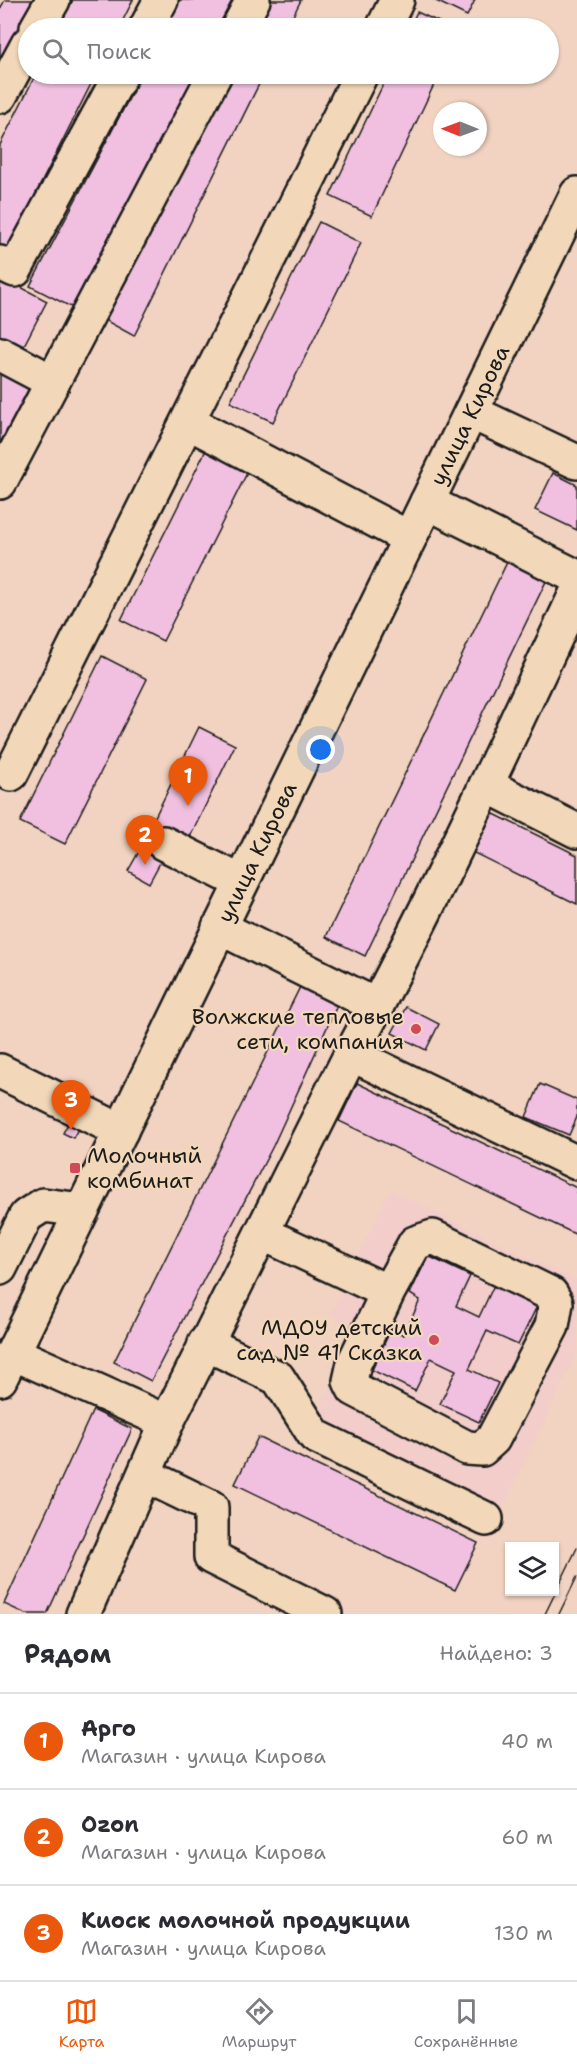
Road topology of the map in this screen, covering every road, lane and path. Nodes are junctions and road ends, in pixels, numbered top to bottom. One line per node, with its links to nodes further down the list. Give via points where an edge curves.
1 (53, 0): 5 (street)
2 (161, 0): 6 (street)
3 (253, 0): 7 (street)
4 (397, 0): 8 (street)
5 (43, 18)
6 (151, 18)
7 (243, 18)
8 (388, 18)
9 (18, 63): 13 (street)
10 (116, 84): 15 (street, via 15,270)
11 (210, 84): 17 (street)
12 (356, 84): 19 (street)
13 (0, 96)
14 (577, 194): 18 (street, улица Кирова)
15 (0, 263)
16 (0, 354): 17 (street)
17 (53, 382): 21 (street)
18 (471, 412): 20 (street); 22 (street, улица Кирова)
19 (188, 422): 23 (street); 26 (street)
20 (577, 462)
21 (0, 482)
22 (427, 502): 23 (street, улица Кирова); 24 (street)
23 (409, 538): 30 (street, улица Кирова)
24 (577, 577)
25 (577, 592): 27 (street)
26 (11, 774)
27 (486, 785): 28 (street); 32 (street)
28 (577, 831)
29 (163, 843): 30 (street)
30 (241, 882): 31 (street, улица Кирова)
31 (219, 927): 32 (street); 35 (street, улица Кирова)
32 (377, 1006): 33 (street)
33 (351, 1054): 36 (street); 38 (street)
34 (0, 1071): 35 (street)
35 (121, 1131): 37 (street, улица Кирова)
36 (577, 1163)
37 (82, 1210): 39 (street, via 43,1206 26,1216); 42 (street, улица Кирова)
38 (262, 1233): 40 (street); 41 (street)
39 (0, 1268)
40 (388, 1293): 40 (street, via 415,1243 433,1237 551,1294 556,1303 552,1326 493,1439 482,1449 467,1448 354,1389 350,1381 354,1363)
41 (205, 1343): 43 (street); 45 (street, via 278,1378 315,1436)
42 (6, 1366): 43 (street)
43 (167, 1422): 44 (street)
44 (145, 1475): 46 (street); 47 (street, via 211,1507 211,1557)
45 (486, 1519)
46 (83, 1614)
47 (325, 1614)

